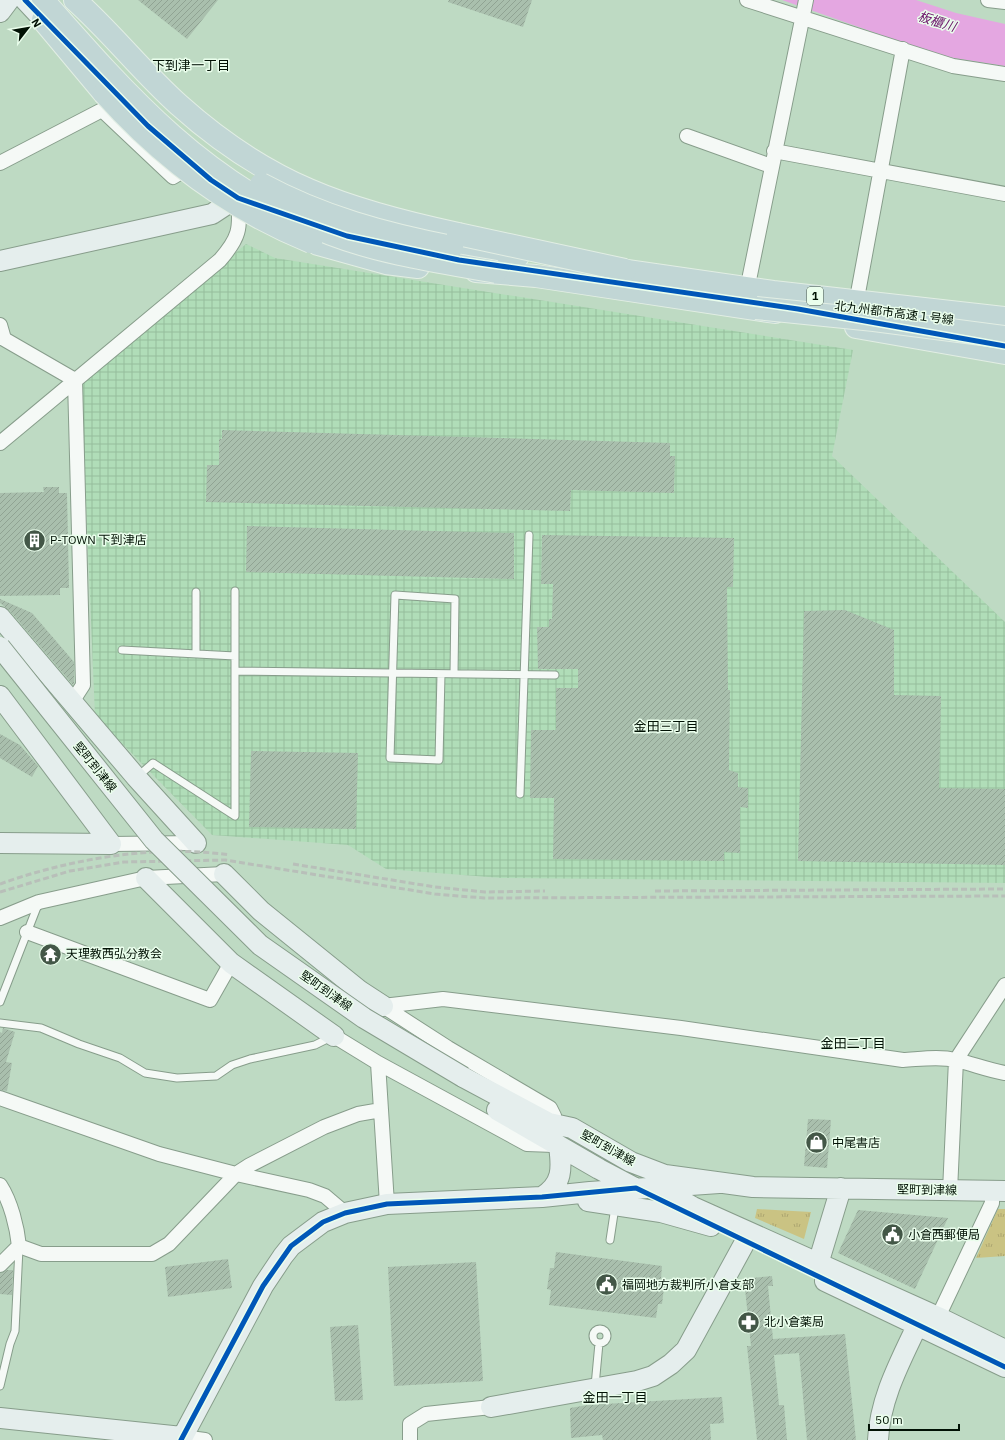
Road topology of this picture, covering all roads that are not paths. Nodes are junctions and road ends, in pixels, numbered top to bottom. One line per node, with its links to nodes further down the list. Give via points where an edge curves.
1 (10, 0): 10 (street)
2 (25, 0): 9 (street)
3 (59, 0): 23 (highway, 1, bridge, via 134,84 164,113 194,139 253,180 284,197 346,222 379,232 452,247)
4 (74, 0): 19 (street, via 166,104 229,157); 23 (highway, bridge, via 100,22 178,104 232,148 265,170 299,187 336,202 412,224)
5 (747, 0): 8 (street)
6 (988, 0): 7 (street)
7 (1005, 2)
8 (804, 9): 11 (street); 14 (street)
9 (43, 10): 16 (street, via 148,126); 24 (highway, 1, bridge, via 155,121 216,172 247,193 301,222 332,235 398,254); 24 (highway, bridge, via 104,93 141,133 193,177 251,214 281,230 318,244 386,262 440,269)
10 (0, 12)
11 (903, 49): 12 (street, via 953,66); 18 (street)
12 (1005, 74)
13 (687, 136): 17 (street)
14 (774, 151): 17 (street); 18 (street)
15 (0, 163): 16 (street, via 102,110 173,177)
16 (193, 165): 21 (street)
17 (771, 166): 25 (street)
18 (882, 171): 20 (street); 27 (street)
19 (261, 178): 21 (street); 25 (street, via 349,216 438,237)
20 (1005, 194)
21 (238, 198): 22 (street, via 212,214); 35 (street, via 347,236 459,260 798,309); 37 (street, via 240,225 232,247 220,260)
22 (0, 261)
23 (625, 270): 26 (highway, 北九州都市高速１号線 / 1)
24 (496, 272): 28 (highway, 北九州都市高速１号線 / 1)
25 (749, 280): 27 (street)
26 (773, 292): 30 (highway, 北九州都市高速１号線 / 1); 32 (highway, 北九州都市高速１号線 / 1)
27 (858, 293): 29 (street)
28 (756, 308): 33 (highway, 北九州都市高速１号線 / 1, bridge); 36 (highway, 北九州都市高速１号線 / 1, bridge)
29 (1005, 309)
30 (1005, 318)
31 (0, 325): 34 (street)
32 (1005, 332)
33 (1005, 337)
34 (2, 340): 37 (street)
35 (1005, 346)
36 (1005, 353)
37 (75, 380): 38 (street); 55 (street, via 83,685)
38 (0, 443)
39 (529, 535): 52 (lane)
40 (235, 591): 46 (lane)
41 (196, 592): 45 (lane)
42 (0, 617): 55 (street)
43 (0, 648): 75 (street, 堅町到津線, bridge, via 154,840 260,945)
44 (122, 650): 45 (lane)
45 (196, 654): 46 (lane)
46 (235, 656): 48 (lane)
47 (0, 668): 75 (street, 堅町到津線, via 142,846 253,954 358,1027)
48 (235, 671): 49 (lane); 56 (lane, via 234,816 153,764)
49 (393, 673): 50 (lane); 50 (lane, via 390,758 439,760); 51 (lane, via 395,595 455,599)
50 (441, 674): 51 (lane)
51 (454, 674): 52 (lane)
52 (524, 675): 53 (lane); 57 (lane)
53 (555, 675)
54 (0, 696): 60 (street)
55 (72, 702): 56 (street)
56 (136, 777): 59 (street)
57 (520, 794)
58 (0, 843): 60 (street)
59 (196, 843): 60 (street)
60 (111, 844)
61 (224, 874): 62 (street); 69 (street, via 261,911 360,991)
62 (146, 878): 63 (street); 66 (street)
63 (39, 902): 64 (street); 65 (lane)
64 (0, 918)
65 (27, 932): 66 (street, via 210,1000); 68 (lane)
66 (231, 963): 71 (street)
67 (1005, 985): 72 (street)
68 (0, 1002)
69 (383, 1006): 72 (street, via 443,998 681,1028 903,1060 937,1057); 78 (street, via 550,1108 554,1116)
70 (0, 1023): 71 (lane, via 41,1028 120,1058 144,1073 177,1078 216,1076 232,1065 315,1045)
71 (334, 1036): 73 (street)
72 (956, 1060): 74 (street); 85 (street)
73 (378, 1063): 77 (street); 79 (street, via 527,1144)
74 (1005, 1073)
75 (461, 1082): 78 (street, 堅町到津線); 79 (street, 堅町到津線)
76 (0, 1098): 80 (street, via 159,1154)
77 (381, 1110): 80 (street, via 358,1114 324,1127 250,1164); 90 (street)
78 (549, 1123): 81 (street, 堅町到津線, via 572,1128 619,1156 649,1170); 87 (street)
79 (559, 1146): 87 (street, 堅町到津線); 88 (street, via 562,1169 560,1176 553,1189)
80 (236, 1174): 91 (street, via 309,1190 325,1196); 95 (street, via 169,1244 152,1254 41,1254)
81 (717, 1184): 83 (street, 堅町到津線); 87 (street); 89 (street, via 706,1186)
82 (0, 1185): 95 (street, via 15,1225)
83 (753, 1187): 84 (street, 堅町到津線); 89 (street, 堅町到津線)
84 (841, 1188): 85 (street, 堅町到津線); 96 (street)
85 (950, 1191): 86 (street, 堅町到津線)
86 (998, 1191): 98 (street)
87 (641, 1192): 88 (street); 88 (street, via 588,1201); 89 (street, 堅町到津線); 92 (street); 92 (street, via 661,1212); 93 (lane)
88 (542, 1197): 90 (street)
89 (695, 1201): 92 (street, via 703,1220); 96 (street)
90 (387, 1204): 91 (street)
91 (345, 1213): 106 (street, via 323,1222 306,1233 282,1256 263,1286)
92 (711, 1226): 94 (street)
93 (610, 1240)
94 (745, 1242): 98 (street); 103 (street, via 686,1350 653,1376)
95 (19, 1246): 97 (street); 102 (lane, via 17,1318)
96 (818, 1264): 98 (street)
97 (0, 1265)
98 (926, 1318): 100 (street); 101 (street); 109 (street, via 887,1391)
99 (599, 1342): 103 (lane)
100 (1005, 1350)
101 (1005, 1368)
102 (0, 1386)
103 (595, 1388): 104 (street)
104 (491, 1407): 108 (street, via 426,1414 410,1424)
105 (0, 1418): 106 (street)
106 (182, 1438): 107 (street)
107 (205, 1440)
108 (410, 1440)
109 (878, 1440)

